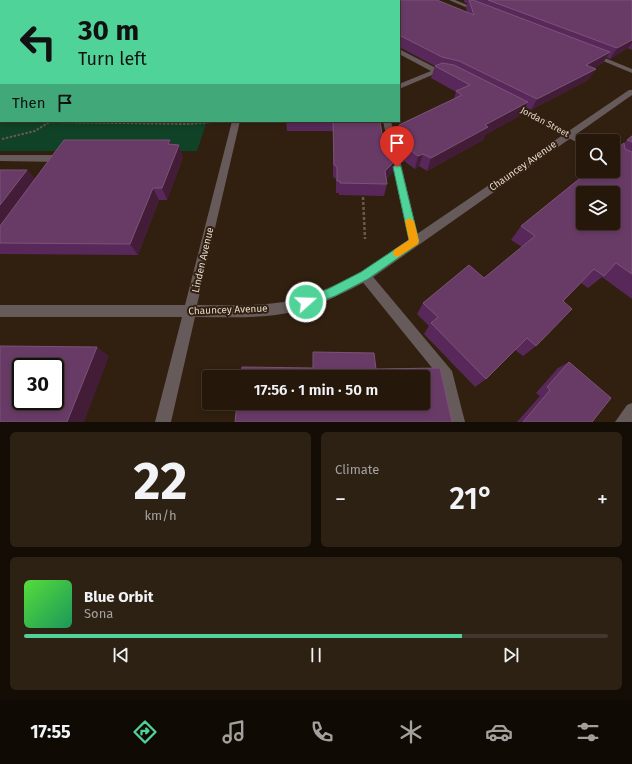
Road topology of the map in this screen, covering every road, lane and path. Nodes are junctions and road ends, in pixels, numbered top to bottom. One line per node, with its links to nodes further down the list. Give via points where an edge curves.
1 (451, 0): 2 (street)
2 (487, 14)
3 (400, 52): 5 (street)
4 (589, 54): 6 (street)
5 (436, 71): 7 (street); 8 (street)
6 (632, 71)
7 (453, 74)
8 (400, 87)
9 (632, 92): 16 (street, Chauncey Avenue)
10 (502, 100): 16 (street, Jordan Street)
11 (50, 122): 17 (path, via 25,134)
12 (96, 122): 13 (path)
13 (214, 122)
14 (236, 122): 26 (street, Linden Avenue)
15 (387, 122): 23 (street)
16 (568, 135): 18 (street, Jordan Street); 23 (street, Chauncey Avenue)
17 (0, 139)
18 (576, 139)
19 (0, 158): 20 (street, via 62,158)
20 (53, 170)
21 (363, 197): 22 (path)
22 (365, 239)
23 (414, 241): 24 (street, Chauncey Avenue)
24 (365, 276): 26 (street, Chauncey Avenue, via 331,293 293,306 252,311); 29 (street, via 447,376)
25 (0, 311): 26 (street, Chauncey Avenue)
26 (190, 312): 28 (street, Linden Avenue)
27 (632, 410): 30 (street)
28 (163, 422)
29 (457, 422)
30 (623, 422)

